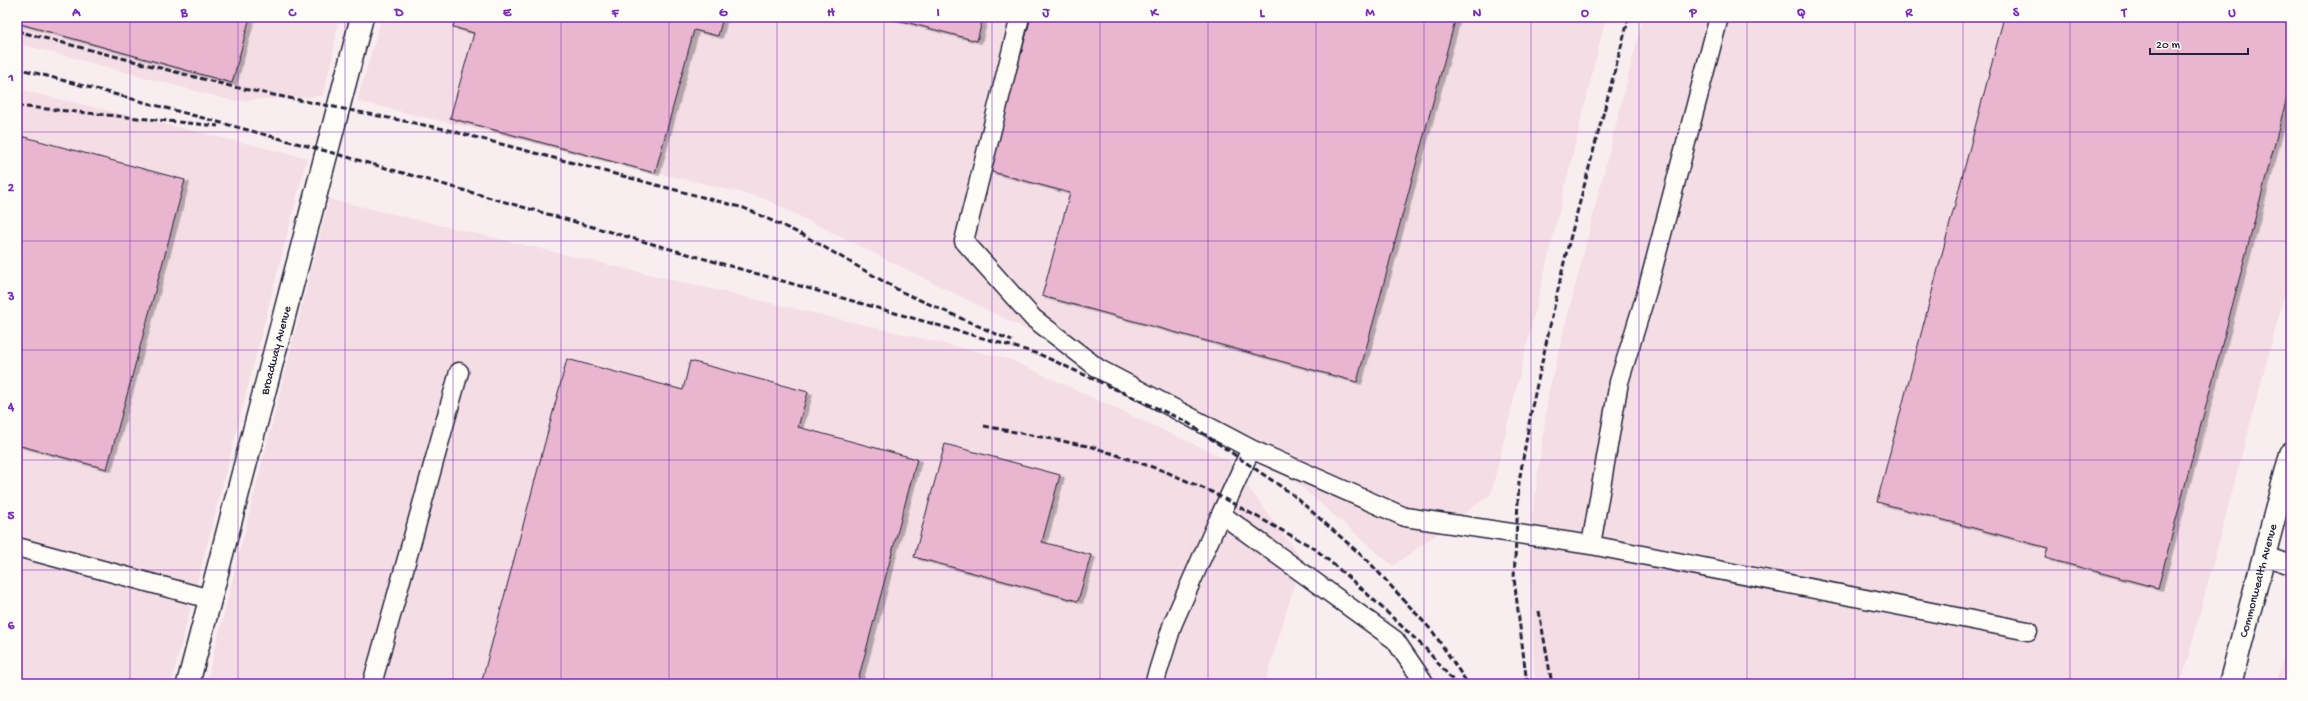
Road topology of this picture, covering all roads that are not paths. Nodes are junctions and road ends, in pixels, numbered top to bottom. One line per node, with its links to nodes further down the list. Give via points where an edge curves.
1 (362, 17): 12 (street, Broadway Avenue)
2 (1020, 17): 5 (lane, via 964,241 1034,318 1099,369)
3 (1719, 17): 8 (lane, via 1647,290 1619,382)
4 (459, 372): 15 (lane)
5 (1250, 449): 7 (lane); 8 (lane, via 1405,517)
6 (2291, 454): 10 (street, Commonwealth Avenue)
7 (1221, 514): 16 (lane, via 1173,623); 17 (lane, via 1395,640)
8 (1591, 545): 13 (lane)
9 (17, 548): 12 (lane)
10 (2265, 556): 11 (lane); 18 (street, Commonwealth Avenue)
11 (2291, 565)
12 (210, 598): 14 (street, Broadway Avenue)
13 (2028, 631)
14 (188, 684)
15 (372, 684)
16 (1154, 684)
17 (1425, 684)
18 (2230, 684)

